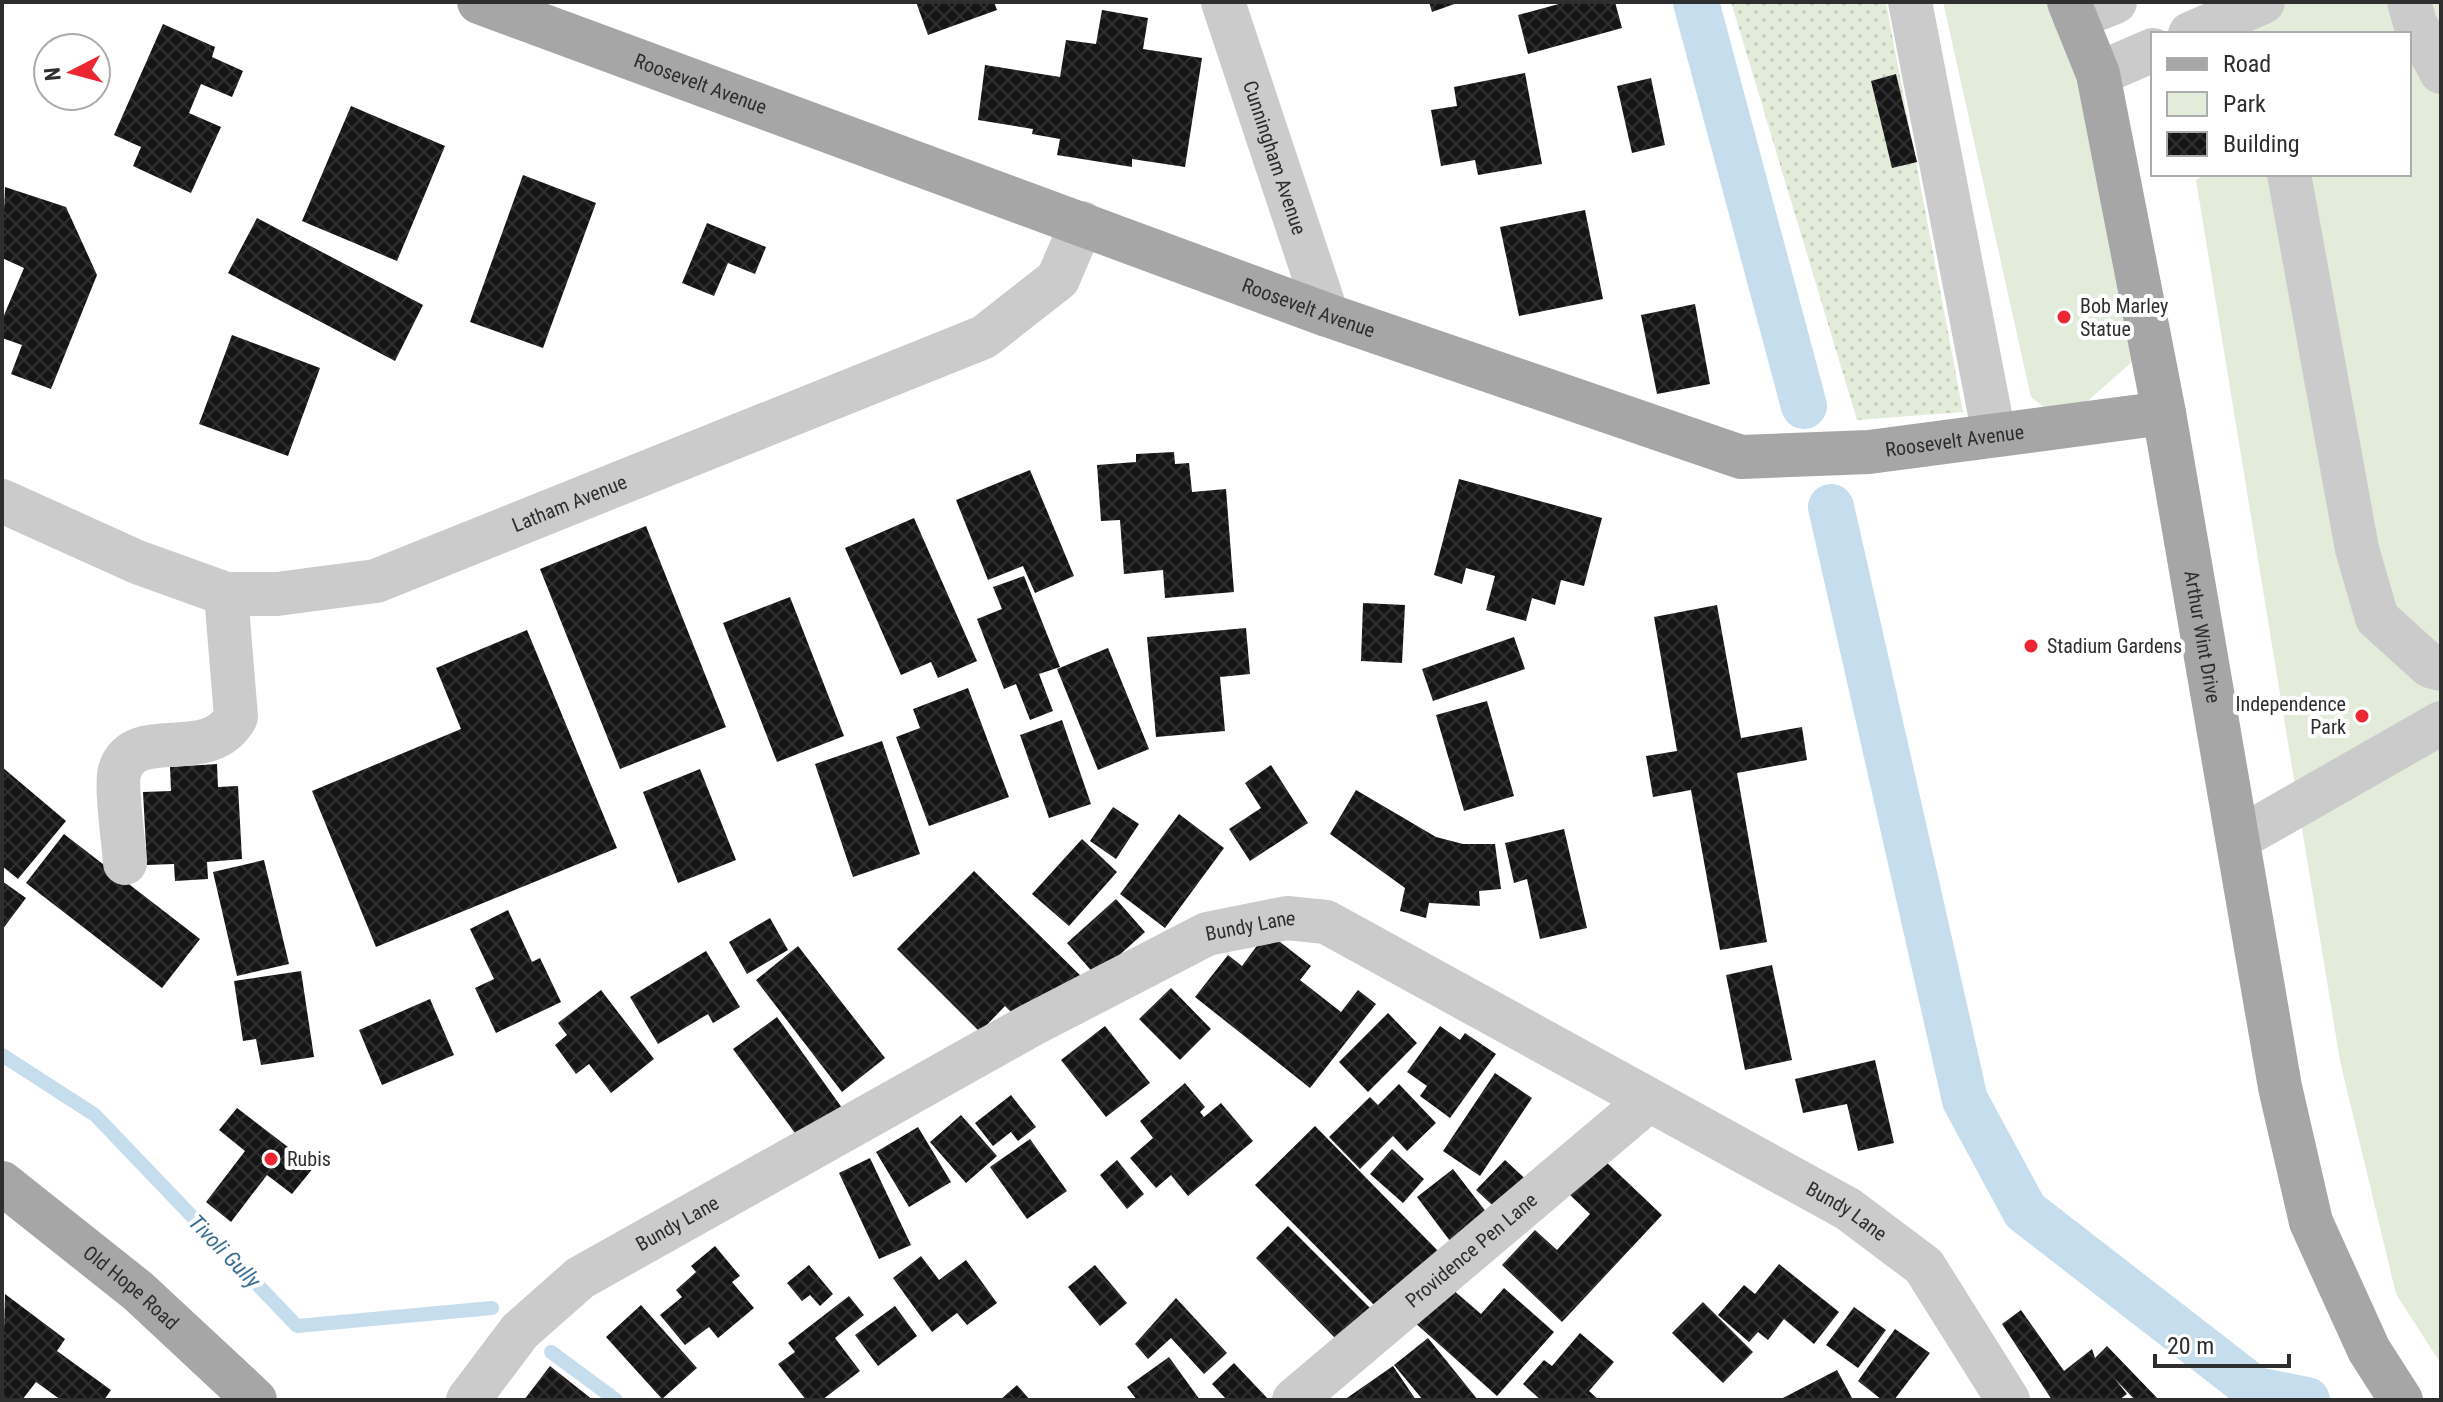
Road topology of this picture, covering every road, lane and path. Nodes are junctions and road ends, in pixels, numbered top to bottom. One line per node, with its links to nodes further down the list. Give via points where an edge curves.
1 (479, 2): 13 (main road, Roosevelt Avenue)
2 (1223, 2): 14 (street, Cunningham Avenue)
3 (1910, 2): 16 (street)
4 (2115, 2): 6 (street)
5 (2263, 2): 8 (street)
6 (2072, 10): 11 (main road, Arthur Wint Drive)
7 (2405, 20): 10 (street)
8 (2195, 32)
9 (2151, 51): 11 (street)
10 (2441, 72)
11 (2098, 74): 15 (main road, Arthur Wint Drive)
12 (2289, 176): 19 (street, via 2357,549 2377,618 2430,666)
13 (1082, 223): 14 (main road, Roosevelt Avenue); 18 (street, Latham Avenue, via 1058,279 984,337 376,581 277,594)
14 (1327, 315): 16 (main road, Roosevelt Avenue, via 1741,457 1869,452)
15 (2164, 413): 16 (main road, Roosevelt Avenue); 21 (main road, Arthur Wint Drive)
16 (1994, 435)
17 (2, 501): 18 (street, Latham Avenue, via 137,562)
18 (226, 594): 22 (street, via 236,717 215,740 145,747 129,754 119,771)
19 (2441, 669)
20 (2441, 723): 21 (street)
21 (2238, 839): 29 (main road, Arthur Wint Drive, via 2280,1087 2311,1222 2369,1350)
22 (125, 863)
23 (1649, 1100): 26 (street, Bundy Lane, via 1326,922 1287,918 1207,934 1031,1025 580,1278 520,1331); 27 (street, Providence Pen Lane); 28 (street, Bundy Lane, via 1848,1209 1924,1266)
24 (2, 1183): 25 (main road, Old Hope Road, via 138,1291)
25 (255, 1400)
26 (468, 1400)
27 (1294, 1400)
28 (2008, 1400)
29 (2401, 1400)

